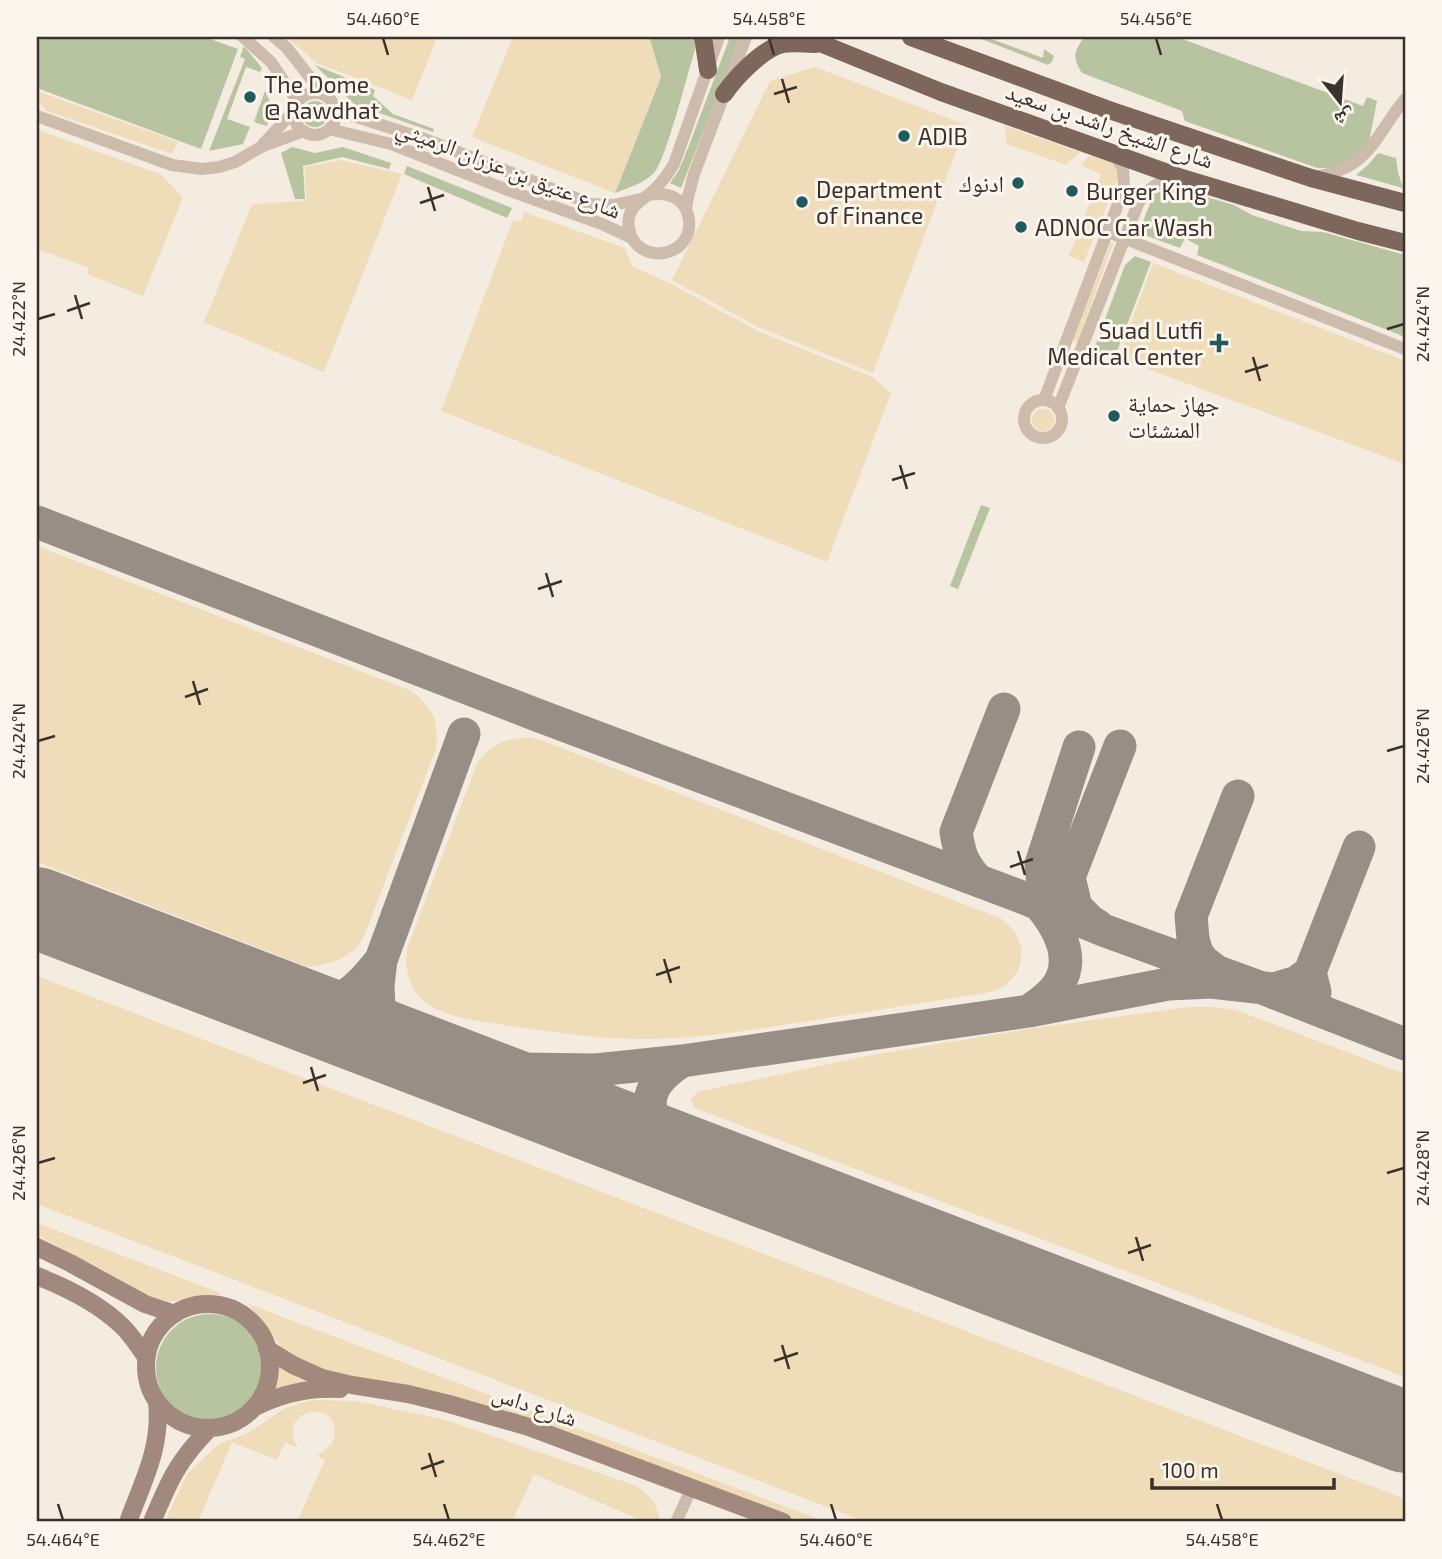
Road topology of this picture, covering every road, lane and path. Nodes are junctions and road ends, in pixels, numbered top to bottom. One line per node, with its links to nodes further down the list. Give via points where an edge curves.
1 (243, 37): 12 (street, via 271,62)
2 (274, 37): 9 (street)
3 (703, 37): 8 (main road)
4 (719, 37): 8 (street)
5 (746, 37): 10 (street)
6 (911, 37): 20 (main road, شارع الشيخ راشد بن سعيد)
7 (813, 41): 10 (main road, via 775,47 741,73); 18 (main road, شارع الشيخ راشد بن سعيد, via 940,92)
8 (708, 70): 21 (street, via 674,164)
9 (323, 94): 12 (street, via 306,95); 13 (street)
10 (724, 94): 23 (street)
11 (1405, 99): 20 (street, via 1362,158 1336,172)
12 (297, 106): 16 (street, via 296,122); 17 (street)
13 (335, 110): 15 (street); 21 (street, شارع عتيق بن عزران الرميثي, via 425,139 591,204 614,205)
14 (37, 117): 17 (street, via 158,160 202,169 235,162)
15 (329, 129): 16 (street, via 317,134); 25 (street, شارع عتيق بن عزران الرميثي, via 391,144)
16 (304, 131): 17 (street)
17 (261, 147)
18 (1114, 152): 19 (main road, شارع الشيخ راشد بن سعيد); 24 (street, via 1123,169 1124,188)
19 (1179, 177): 26 (street, via 1147,192); 27 (main road, شارع الشيخ راشد بن سعيد)
20 (1311, 178): 22 (main road, شارع الشيخ راشد بن سعيد)
21 (644, 197): 23 (street, via 670,195); 25 (street, via 630,213)
22 (1405, 203)
23 (686, 209): 25 (street, via 690,225 678,247 653,253)
24 (1108, 232): 26 (street); 28 (street)
25 (632, 238)
26 (1125, 238): 29 (street); 30 (street)
27 (1405, 243)
28 (1064, 346): 30 (street); 31 (street)
29 (1405, 349)
30 (1080, 353): 32 (street)
31 (1044, 400): 32 (street); 32 (street, via 1031,404 1024,416 1034,436 1044,439 1058,432 1062,423)
32 (1059, 408)
33 (37, 1247): 35 (street, via 145,1304)
34 (37, 1276): 37 (street, via 98,1307 122,1325)
35 (175, 1314): 36 (street, via 205,1305 235,1311 258,1330); 37 (street, via 159,1328)
36 (267, 1349): 39 (street, via 266,1389); 46 (street, شارع داس, via 322,1378 489,1415)
37 (146, 1357): 38 (street, via 146,1376)
38 (157, 1402): 40 (street, via 180,1422); 42 (street, via 157,1441)
39 (255, 1406): 40 (street, via 230,1424); 41 (street, شارع داس, via 296,1391 354,1391 526,1436)
40 (210, 1428): 43 (street, via 176,1468)
41 (688, 1496): 44 (street); 45 (street, شارع داس)
42 (128, 1522)
43 (152, 1522)
44 (676, 1522)
45 (758, 1522)
46 (783, 1522)

